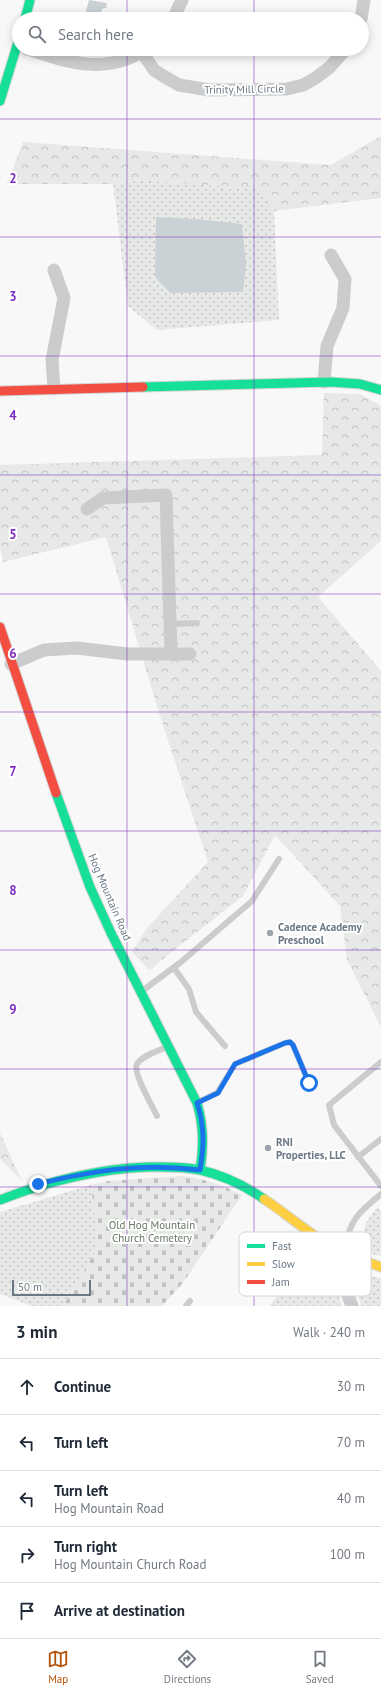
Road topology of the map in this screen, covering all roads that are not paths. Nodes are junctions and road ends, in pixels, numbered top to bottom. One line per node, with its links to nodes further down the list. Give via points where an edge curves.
1 (30, 0): 4 (street)
2 (182, 0): 5 (street)
3 (364, 0): 6 (street)
4 (27, 12)
5 (176, 12)
6 (362, 12)
7 (16, 56): 12 (street)
8 (50, 56): 9 (street, via 84,65 118,62)
9 (133, 56)
10 (147, 56): 11 (street, Trinity Mill Circle, via 154,70 179,85 209,90 287,89 303,85 329,68)
11 (340, 56)
12 (0, 101)
13 (331, 255): 15 (street, via 345,279 343,308 327,346)
14 (54, 270): 16 (street, via 64,298 52,360)
15 (324, 382): 16 (street); 17 (street, via 347,382 373,386)
16 (54, 389): 18 (street)
17 (381, 390)
18 (0, 391)
19 (87, 509): 21 (street, via 103,498 166,495)
20 (197, 623): 21 (lane)
21 (170, 624): 23 (street)
22 (0, 628): 25 (street, Hog Mountain Road)
23 (170, 654): 24 (street); 25 (street, via 127,654 77,648 44,650)
24 (190, 654)
25 (11, 664): 28 (street, Hog Mountain Road, via 90,887)
26 (279, 859): 27 (lane, via 252,901)
27 (174, 968): 28 (lane); 30 (lane, via 189,989 196,1012)
28 (140, 992): 29 (street, Hog Mountain Road)
29 (169, 1046): 33 (street, Hog Mountain Road); 34 (lane, via 145,1057 135,1068)
30 (225, 1046)
31 (381, 1062): 36 (lane, via 329,1105 334,1125)
32 (309, 1083): 33 (lane, via 290,1042 235,1064 218,1093)
33 (197, 1103): 37 (street, Hog Mountain Road, via 204,1142)
34 (157, 1116)
35 (381, 1139): 36 (lane)
36 (358, 1157): 38 (lane)
37 (200, 1170): 40 (street, via 175,1167 104,1170 38,1184); 41 (street, via 225,1178 261,1197)
38 (381, 1186)
39 (381, 1194): 42 (lane, via 360,1211)
40 (1, 1198)
41 (309, 1232)
42 (349, 1232)
43 (371, 1264): 44 (street)
44 (381, 1267)
45 (348, 1296): 46 (street)
46 (352, 1306)

